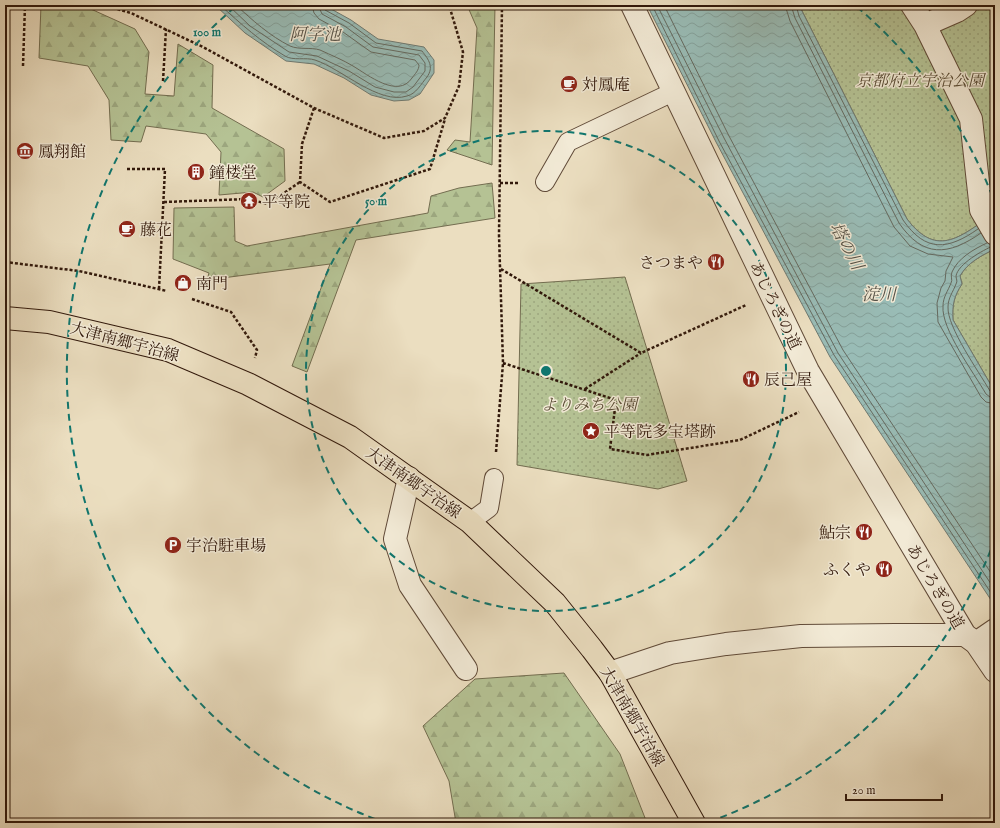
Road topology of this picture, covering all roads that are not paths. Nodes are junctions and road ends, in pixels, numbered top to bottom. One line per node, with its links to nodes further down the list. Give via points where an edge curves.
1 (632, 5): 5 (street, あじろぎの道)
2 (912, 5): 4 (street)
3 (966, 5): 4 (street)
4 (926, 25): 7 (street, via 971,119 981,210)
5 (674, 92): 6 (lane, via 568,142); 13 (street, あじろぎの道, via 808,371)
6 (545, 182)
7 (995, 234)
8 (5, 318): 9 (main road, 大津南郷宇治線, via 49,322 168,350 248,384 350,437)
9 (409, 478): 11 (main road, 大津南郷宇治線); 14 (street, via 395,539 410,585)
10 (494, 478): 11 (lane, via 489,508)
11 (470, 522): 16 (main road, 大津南郷宇治線, via 555,603)
12 (995, 630): 13 (street)
13 (971, 639): 15 (street, あじろぎの道); 16 (street, via 801,636 670,653)
14 (466, 669)
15 (995, 671)
16 (610, 673): 17 (main road, 大津南郷宇治線)
17 (694, 823)

